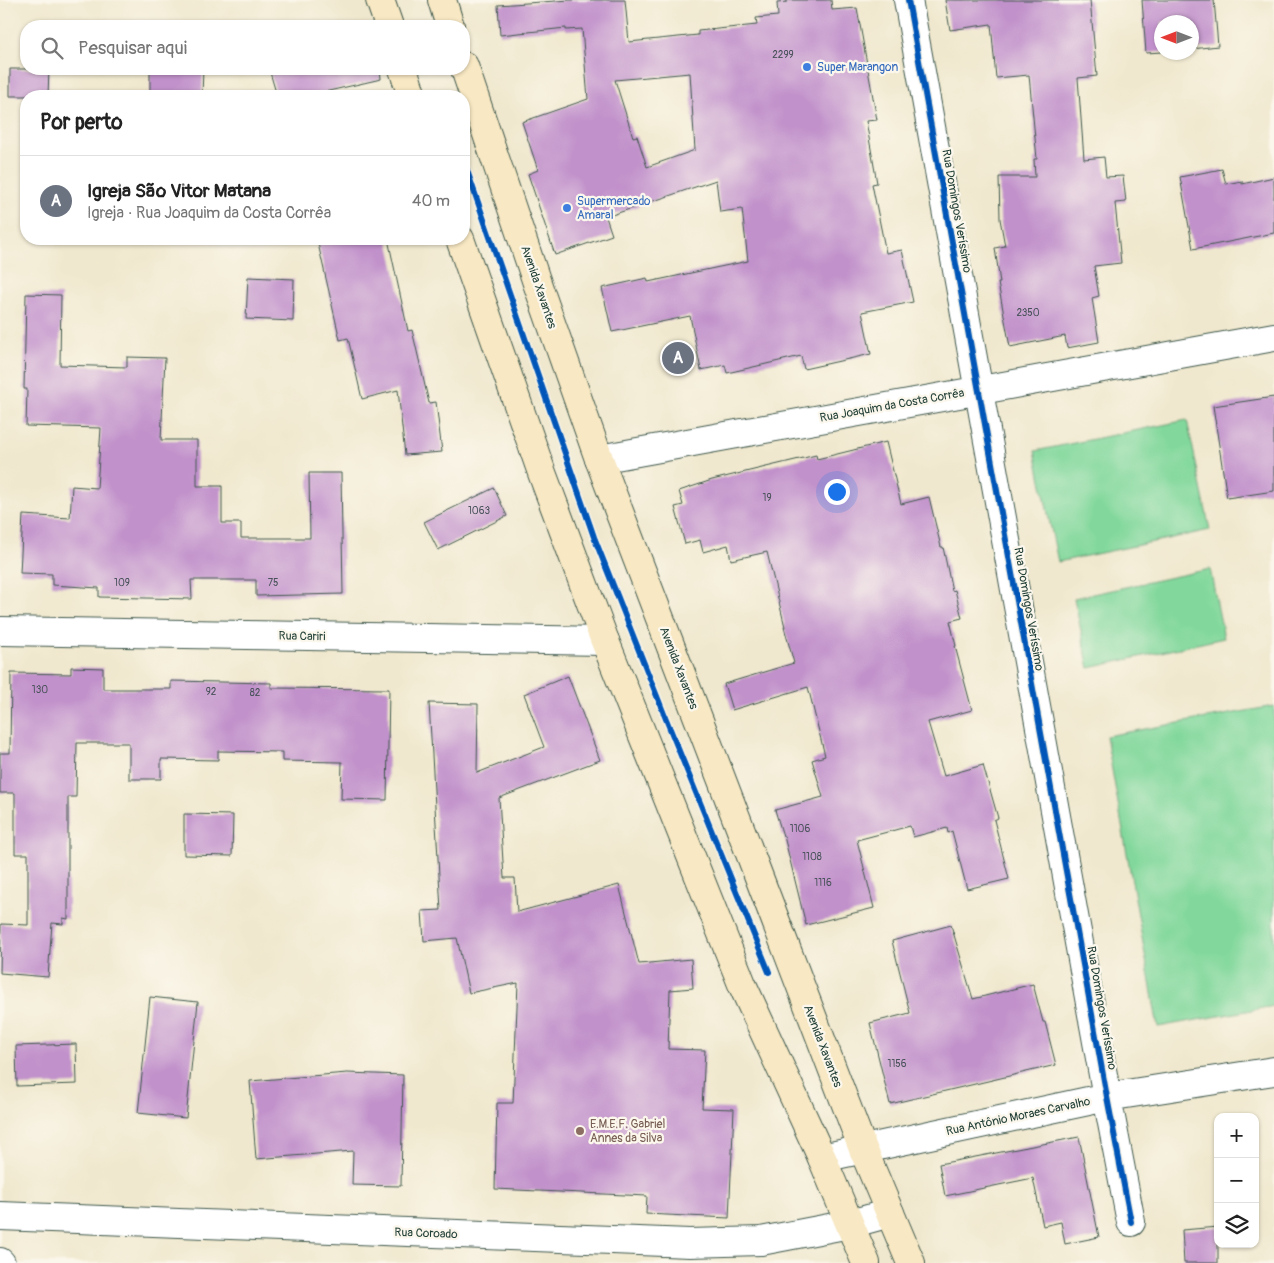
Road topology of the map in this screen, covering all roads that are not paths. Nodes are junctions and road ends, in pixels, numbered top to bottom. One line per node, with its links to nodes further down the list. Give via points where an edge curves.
1 (380, 0): 4 (main road)
2 (442, 0): 5 (main road)
3 (908, 0): 11 (street, Rua Domingos Veríssimo)
4 (387, 20)
5 (448, 20)
6 (405, 75): 8 (main road)
7 (467, 75): 12 (main road, Avenida Xavantes)
8 (410, 90)
9 (462, 245): 14 (main road)
10 (1274, 337): 11 (street, Rua Joaquim da Costa Corrêa)
11 (978, 390): 12 (street, Rua Joaquim da Costa Corrêa); 16 (street, Rua Domingos Veríssimo)
12 (599, 459): 17 (main road, Avenida Xavantes)
13 (0, 631): 14 (street, Rua Cariri)
14 (605, 641): 18 (main road, via 742,984)
15 (1274, 1071): 16 (street, Rua Antônio Moraes Carvalho)
16 (1107, 1097): 17 (street, Rua Antônio Moraes Carvalho); 21 (street, Rua Domingos Veríssimo)
17 (863, 1149): 18 (street, Rua Antônio Moraes Carvalho); 19 (main road, Avenida Xavantes)
18 (822, 1158): 22 (main road)
19 (890, 1213): 22 (street, Rua Coroado); 24 (main road, Avenida Xavantes)
20 (0, 1216): 22 (street, Rua Coroado, via 690,1243 761,1241)
21 (1132, 1222)
22 (850, 1224): 23 (main road)
23 (866, 1263)
24 (911, 1263)

